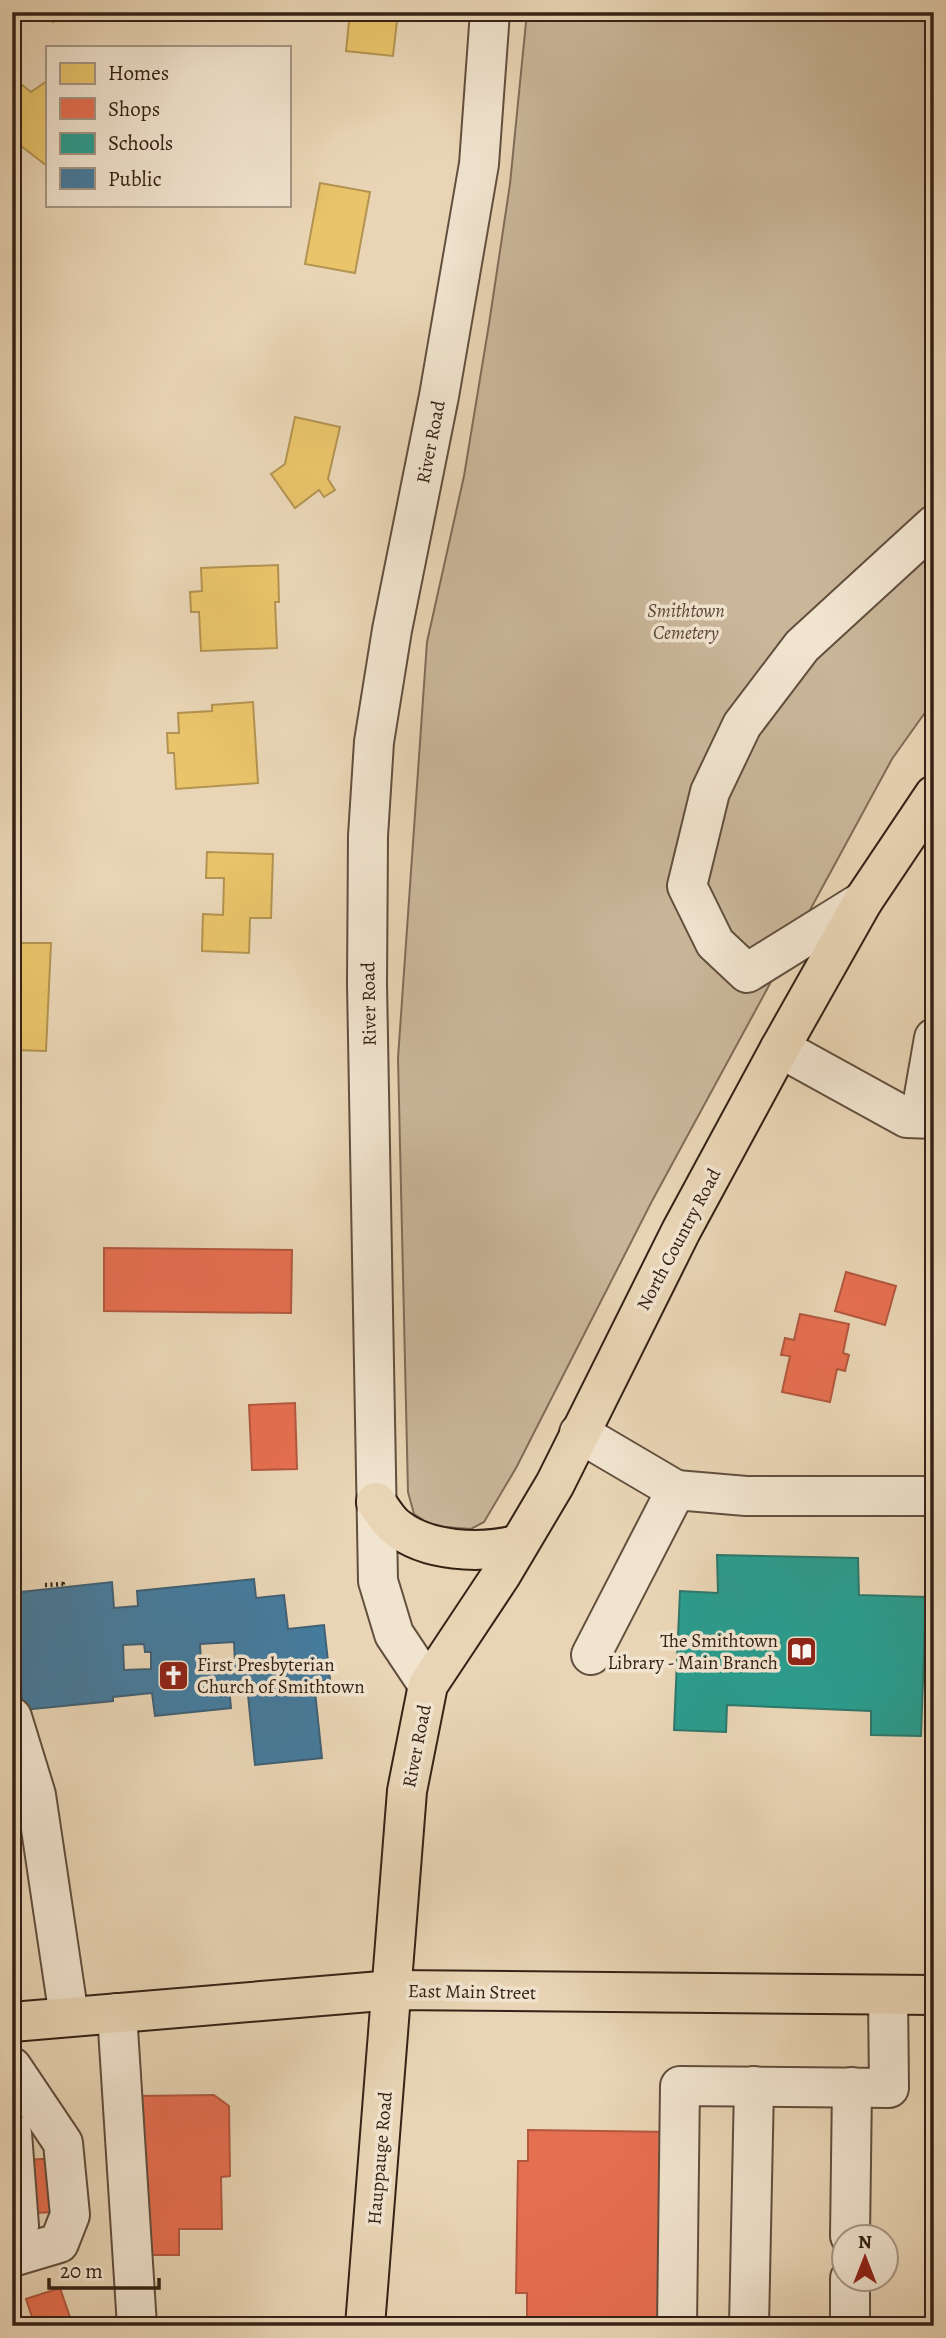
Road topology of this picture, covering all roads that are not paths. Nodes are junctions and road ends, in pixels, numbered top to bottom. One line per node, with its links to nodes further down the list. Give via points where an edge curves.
1 (490, 12): 11 (street, River Road, via 479,164 374,742 367,984)
2 (934, 525): 4 (street, via 802,646 742,725 710,792 687,886 715,943 747,973)
3 (934, 795): 4 (main road, North Country Road)
4 (863, 901): 6 (main road, North Country Road)
5 (934, 1038): 7 (street)
6 (780, 1048): 7 (street, via 907,1118); 8 (main road, North Country Road)
7 (927, 1118)
8 (579, 1433): 9 (street); 12 (main road, North Country Road, via 555,1484)
9 (676, 1490): 10 (street, via 746,1496); 13 (street)
10 (934, 1496)
11 (376, 1502): 12 (main road, via 394,1526 421,1541 468,1549); 14 (street, River Road, via 378,1581 394,1634)
12 (516, 1545): 14 (main road, North Country Road)
13 (591, 1655)
14 (428, 1685): 16 (main road, River Road, via 407,1791)
15 (12, 1717): 20 (street, via 36,1795)
16 (393, 1990): 17 (main road, East Main Street); 19 (main road, East Main Street); 31 (main road, Hauppauge Road)
17 (888, 1995): 18 (main road, East Main Street); 24 (street, via 889,2088)
18 (934, 1996)
19 (117, 2013): 20 (main road, East Main Street); 30 (street)
20 (69, 2017): 21 (main road, East Main Street)
21 (12, 2022)
22 (12, 2067): 28 (street, via 63,2143 70,2215 59,2243)
23 (754, 2086): 24 (street); 32 (street, via 680,2085); 33 (street)
24 (852, 2087): 26 (street)
25 (12, 2133): 27 (street, via 19,2226)
26 (850, 2222)
27 (12, 2235)
28 (12, 2257)
29 (850, 2292): 34 (street)
30 (137, 2326)
31 (365, 2326)
32 (677, 2326)
33 (749, 2326)
34 (850, 2326)

